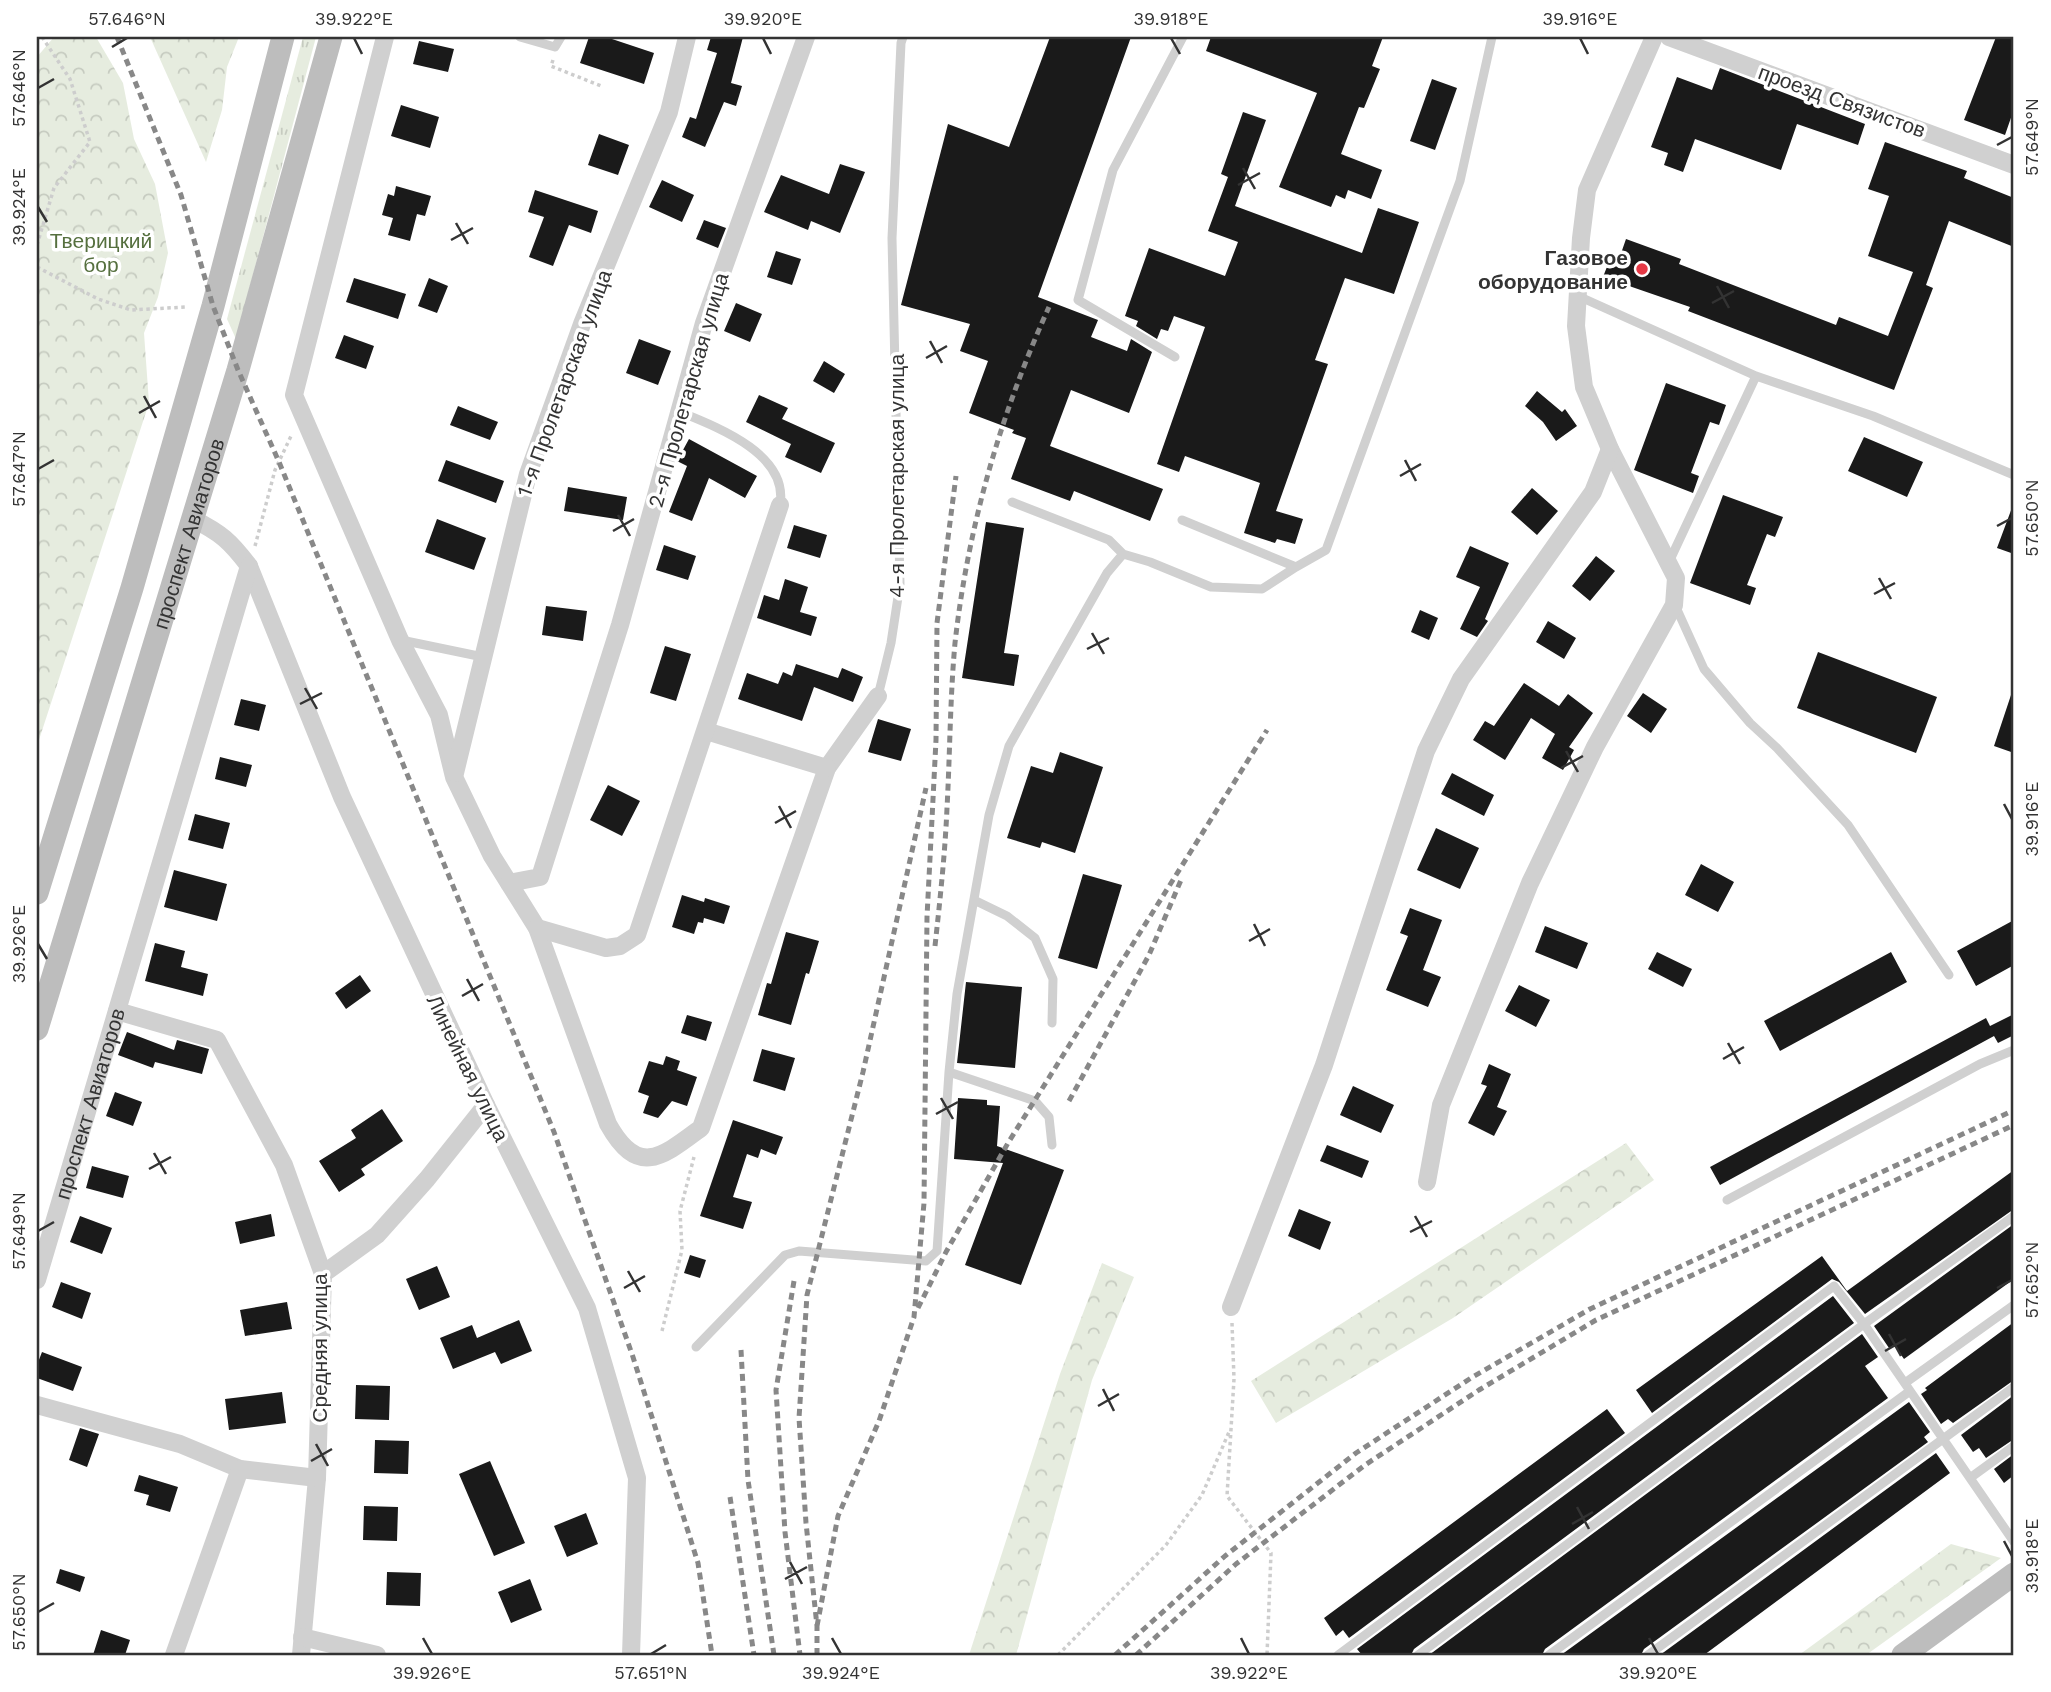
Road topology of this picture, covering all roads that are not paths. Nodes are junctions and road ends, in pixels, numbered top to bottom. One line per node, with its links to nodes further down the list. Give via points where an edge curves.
1 (283, 37): 36 (main road, проспект Авиаторов, via 132,589)
2 (331, 37): 22 (main road, проспект Авиаторов)
3 (385, 37): 29 (street, via 294,395)
4 (520, 37): 5 (lane, via 555,47)
5 (561, 37)
6 (687, 37): 30 (street, 1-я Пролетарская улица, via 669,112 582,324 528,474)
7 (806, 37): 17 (street, 2-я Пролетарская улица, via 704,323)
8 (903, 37): 31 (lane, 4-я Пролетарская улица, via 892,238 900,584)
9 (1183, 37): 15 (lane, via 1113,170 1077,300)
10 (1492, 37): 27 (lane, via 1460,181 1326,550)
11 (1654, 37): 14 (street, via 1587,190)
12 (1669, 37): 13 (street, проезд Связистов)
13 (2014, 165)
14 (1578, 296): 16 (lane); 18 (street, via 1576,326 1584,387)
15 (1175, 357)
16 (1755, 376): 19 (lane, via 1873,416); 25 (lane)
17 (680, 412): 21 (lane, via 731,433 766,460 783,491); 35 (street, 2-я Пролетарская улица, via 620,625 540,877)
18 (1610, 449): 25 (street); 53 (street, via 1593,492 1461,679 1426,751 1324,1065)
19 (2014, 475)
20 (1012, 502): 24 (lane, via 1109,540)
21 (780, 505): 32 (street)
22 (193, 519): 26 (street, Линейная улица, via 232,542); 42 (main road, проспект Авиаторов)
23 (1182, 520): 27 (lane)
24 (1123, 554): 27 (lane, via 1212,587 1262,589); 37 (lane, via 1107,573 1009,746 989,815)
25 (1669, 562): 28 (street, via 1676,578)
26 (249, 566): 40 (street, проспект Авиаторов); 45 (street, Линейная улица, via 342,797)
27 (1296, 567)
28 (1674, 605): 39 (lane, via 1704,669 1848,825); 47 (street, via 1595,747 1530,883 1441,1105)
29 (400, 640): 30 (lane); 34 (street, via 439,715)
30 (483, 657): 34 (street, 1-я Пролетарская улица)
31 (878, 696): 33 (street, 4-я Пролетарская улица)
32 (706, 731): 33 (street); 38 (street, via 637,935 620,946 606,948)
33 (827, 768): 38 (street, 4-я Пролетарская улица, via 701,1128 658,1157 630,1151 608,1124)
34 (454, 776): 35 (street)
35 (509, 883): 38 (street)
36 (37, 893)
37 (974, 900): 41 (lane, via 1007,916 1035,938 1053,979); 44 (lane)
38 (537, 928)
39 (1949, 975)
40 (117, 1011): 50 (street, Средняя улица, via 217,1040 284,1165); 51 (street, проспект Авиаторов)
41 (1052, 1023)
42 (37, 1029)
43 (2014, 1050): 48 (lane)
44 (949, 1072): 46 (lane, via 1035,1101 1049,1117); 55 (lane, via 937,1251 932,1257 926,1261 799,1251 785,1255)
45 (486, 1105): 50 (street, via 377,1235); 70 (street, Линейная улица, via 587,1308 637,1478)
46 (1052, 1146)
47 (1427, 1182)
48 (1727, 1200)
49 (2014, 1216): 54 (lane)
50 (323, 1274): 62 (street, Средняя улица)
51 (37, 1280)
52 (2014, 1305): 56 (lane)
53 (1231, 1307)
54 (1864, 1324): 56 (lane); 71 (lane, via 1834,1286); 72 (lane)
55 (696, 1347)
56 (1907, 1387): 59 (lane); 73 (lane)
57 (2014, 1387): 59 (lane)
58 (37, 1405): 61 (street, via 180,1444)
59 (1943, 1438): 63 (lane); 74 (lane)
60 (2014, 1447): 63 (lane)
61 (240, 1469): 62 (street); 67 (street)
62 (317, 1478): 66 (street, Средняя улица)
63 (1970, 1478): 64 (lane)
64 (2014, 1542)
65 (2014, 1574): 75 (main road)
66 (302, 1637): 68 (street, Средняя улица); 69 (street)
67 (174, 1655)
68 (301, 1655)
69 (377, 1655)
70 (631, 1655)
71 (1338, 1655)
72 (1418, 1655)
73 (1549, 1655)
74 (1648, 1655)
75 (1903, 1655)

